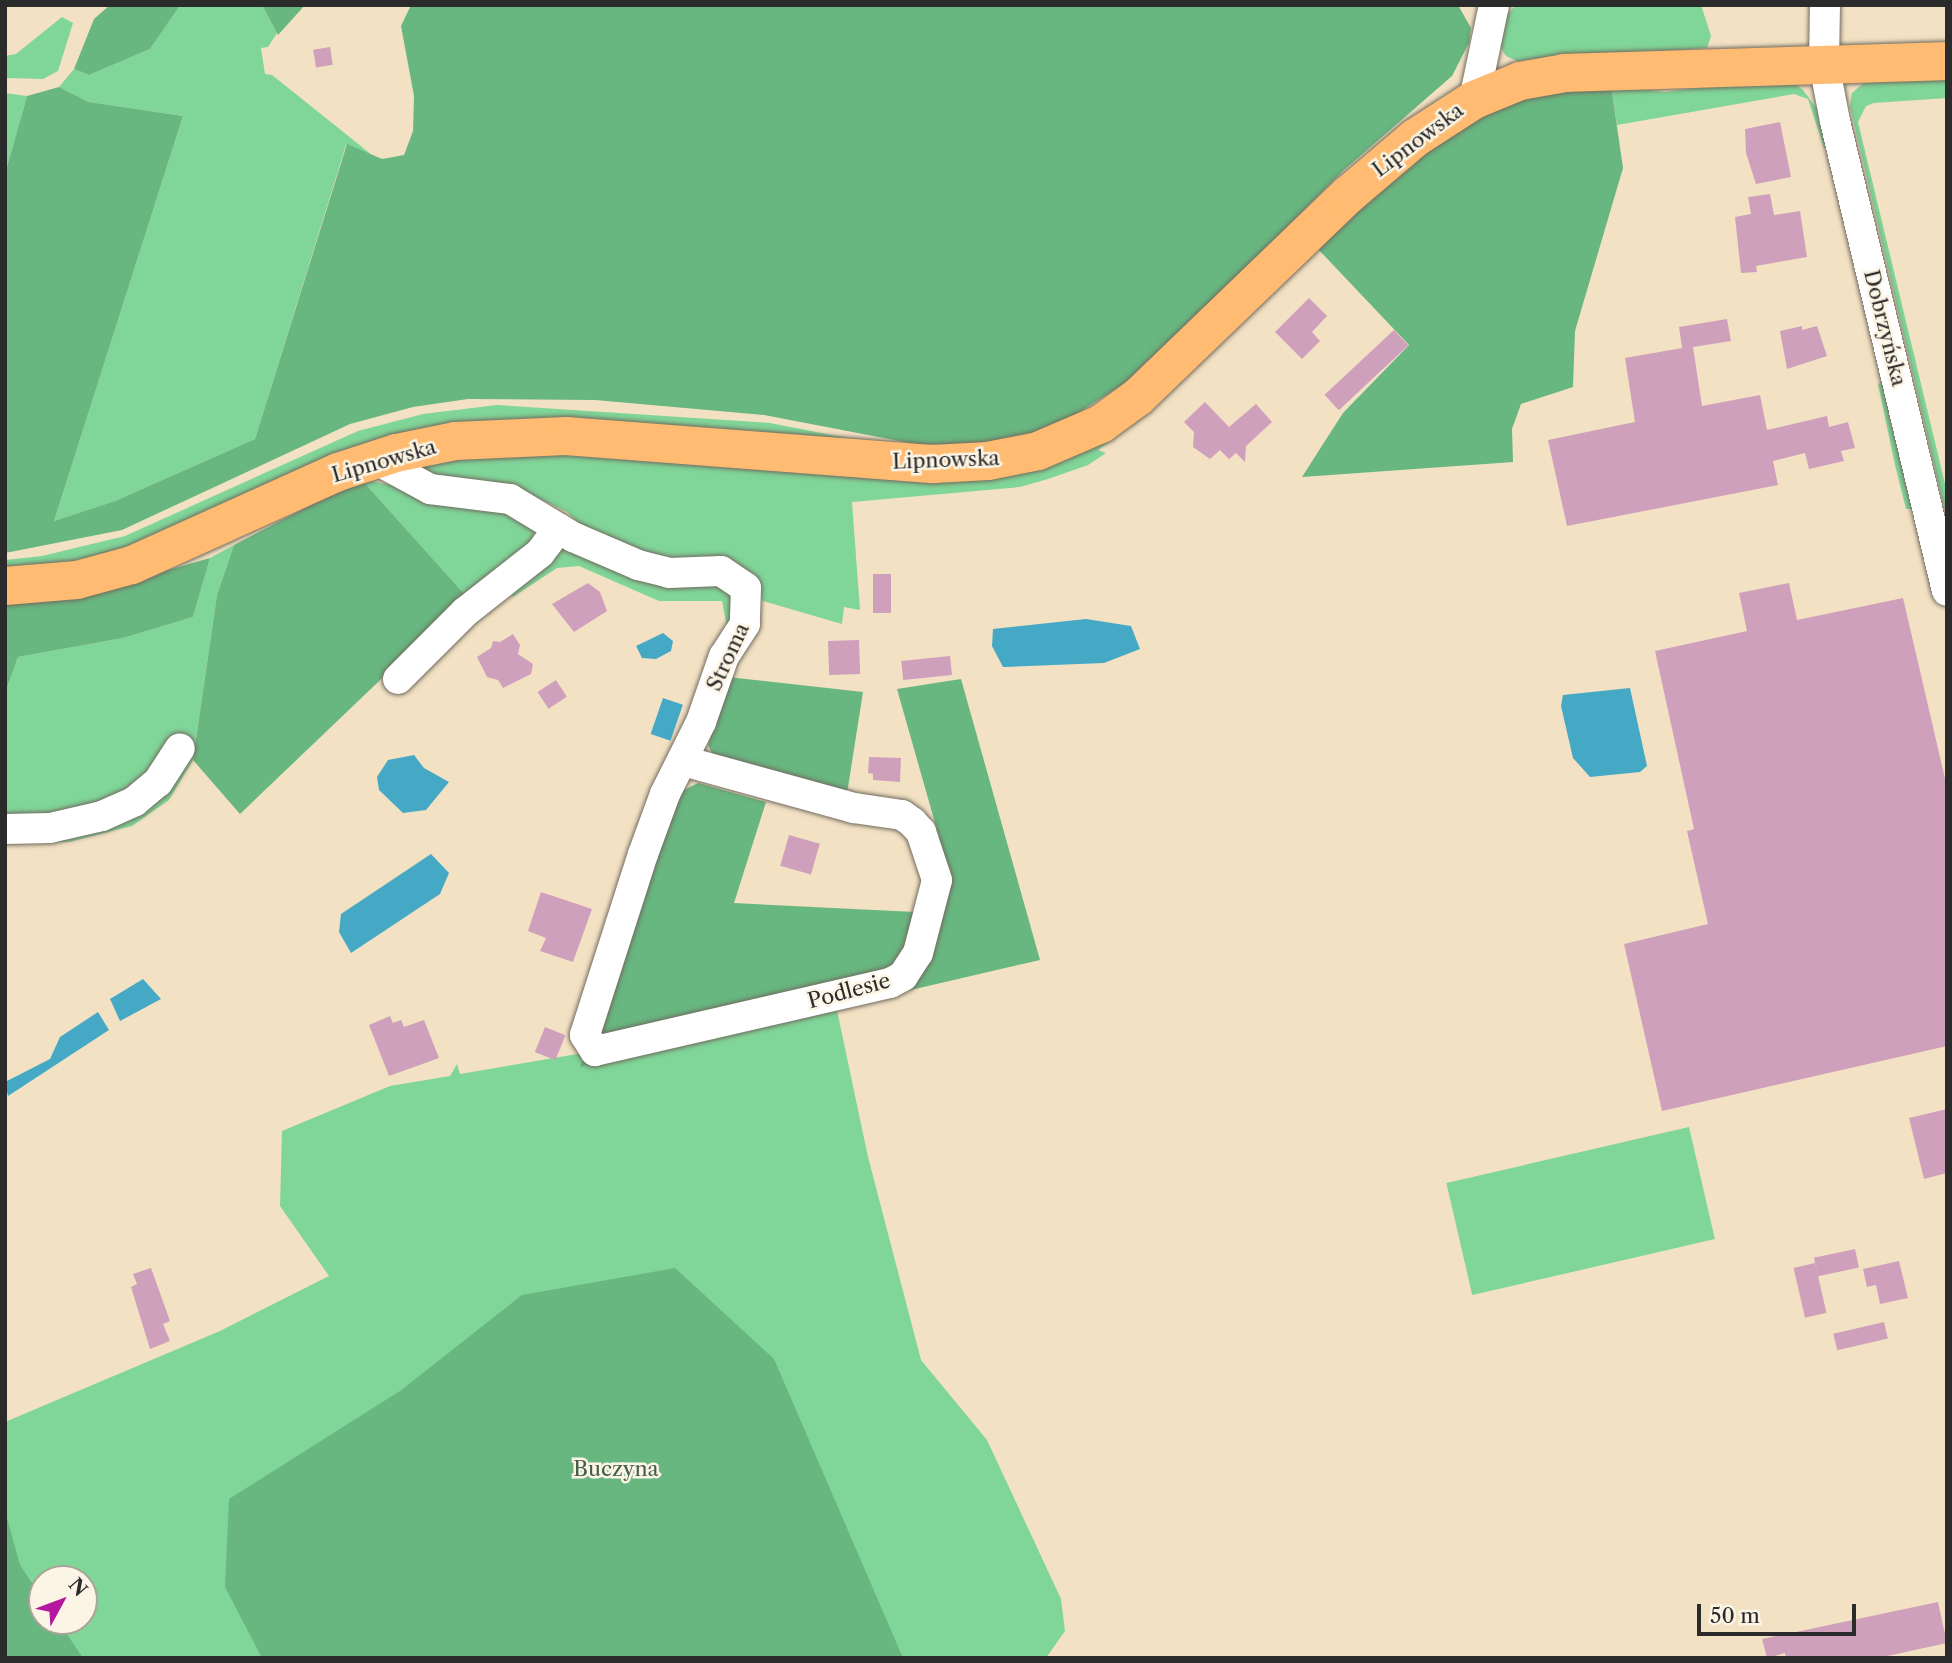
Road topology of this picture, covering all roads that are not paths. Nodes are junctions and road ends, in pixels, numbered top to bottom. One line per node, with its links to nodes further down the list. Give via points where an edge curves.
1 (1494, 5): 5 (street)
2 (1825, 5): 4 (street, Dobrzyńska)
3 (1947, 61): 4 (main road, Lipnowska)
4 (1824, 64): 5 (main road, Lipnowska, via 1564,73 1520,81); 9 (street, Dobrzyńska)
5 (1474, 100): 6 (main road, Lipnowska, via 1415,138 1348,195 1138,397 1101,424 1060,444 1013,457 934,464 619,439 513,436 456,441)
6 (375, 459): 7 (street, Stroma, via 430,489 510,499); 8 (main road, Lipnowska, via 132,565 77,580)
7 (559, 528): 10 (street, via 530,562 466,612); 12 (street, Stroma, via 638,565 669,572 721,571 746,588 745,624 724,656)
8 (5, 586)
9 (1947, 590)
10 (398, 679)
11 (180, 748): 13 (street, via 158,782 113,811 74,824)
12 (682, 761): 14 (street, Stroma, via 646,846); 14 (street, Podlesie, via 826,802 902,815 912,822 921,832 937,880 918,953 903,976 890,983 602,1051 588,1044)
13 (5, 829)
14 (589, 1023)

